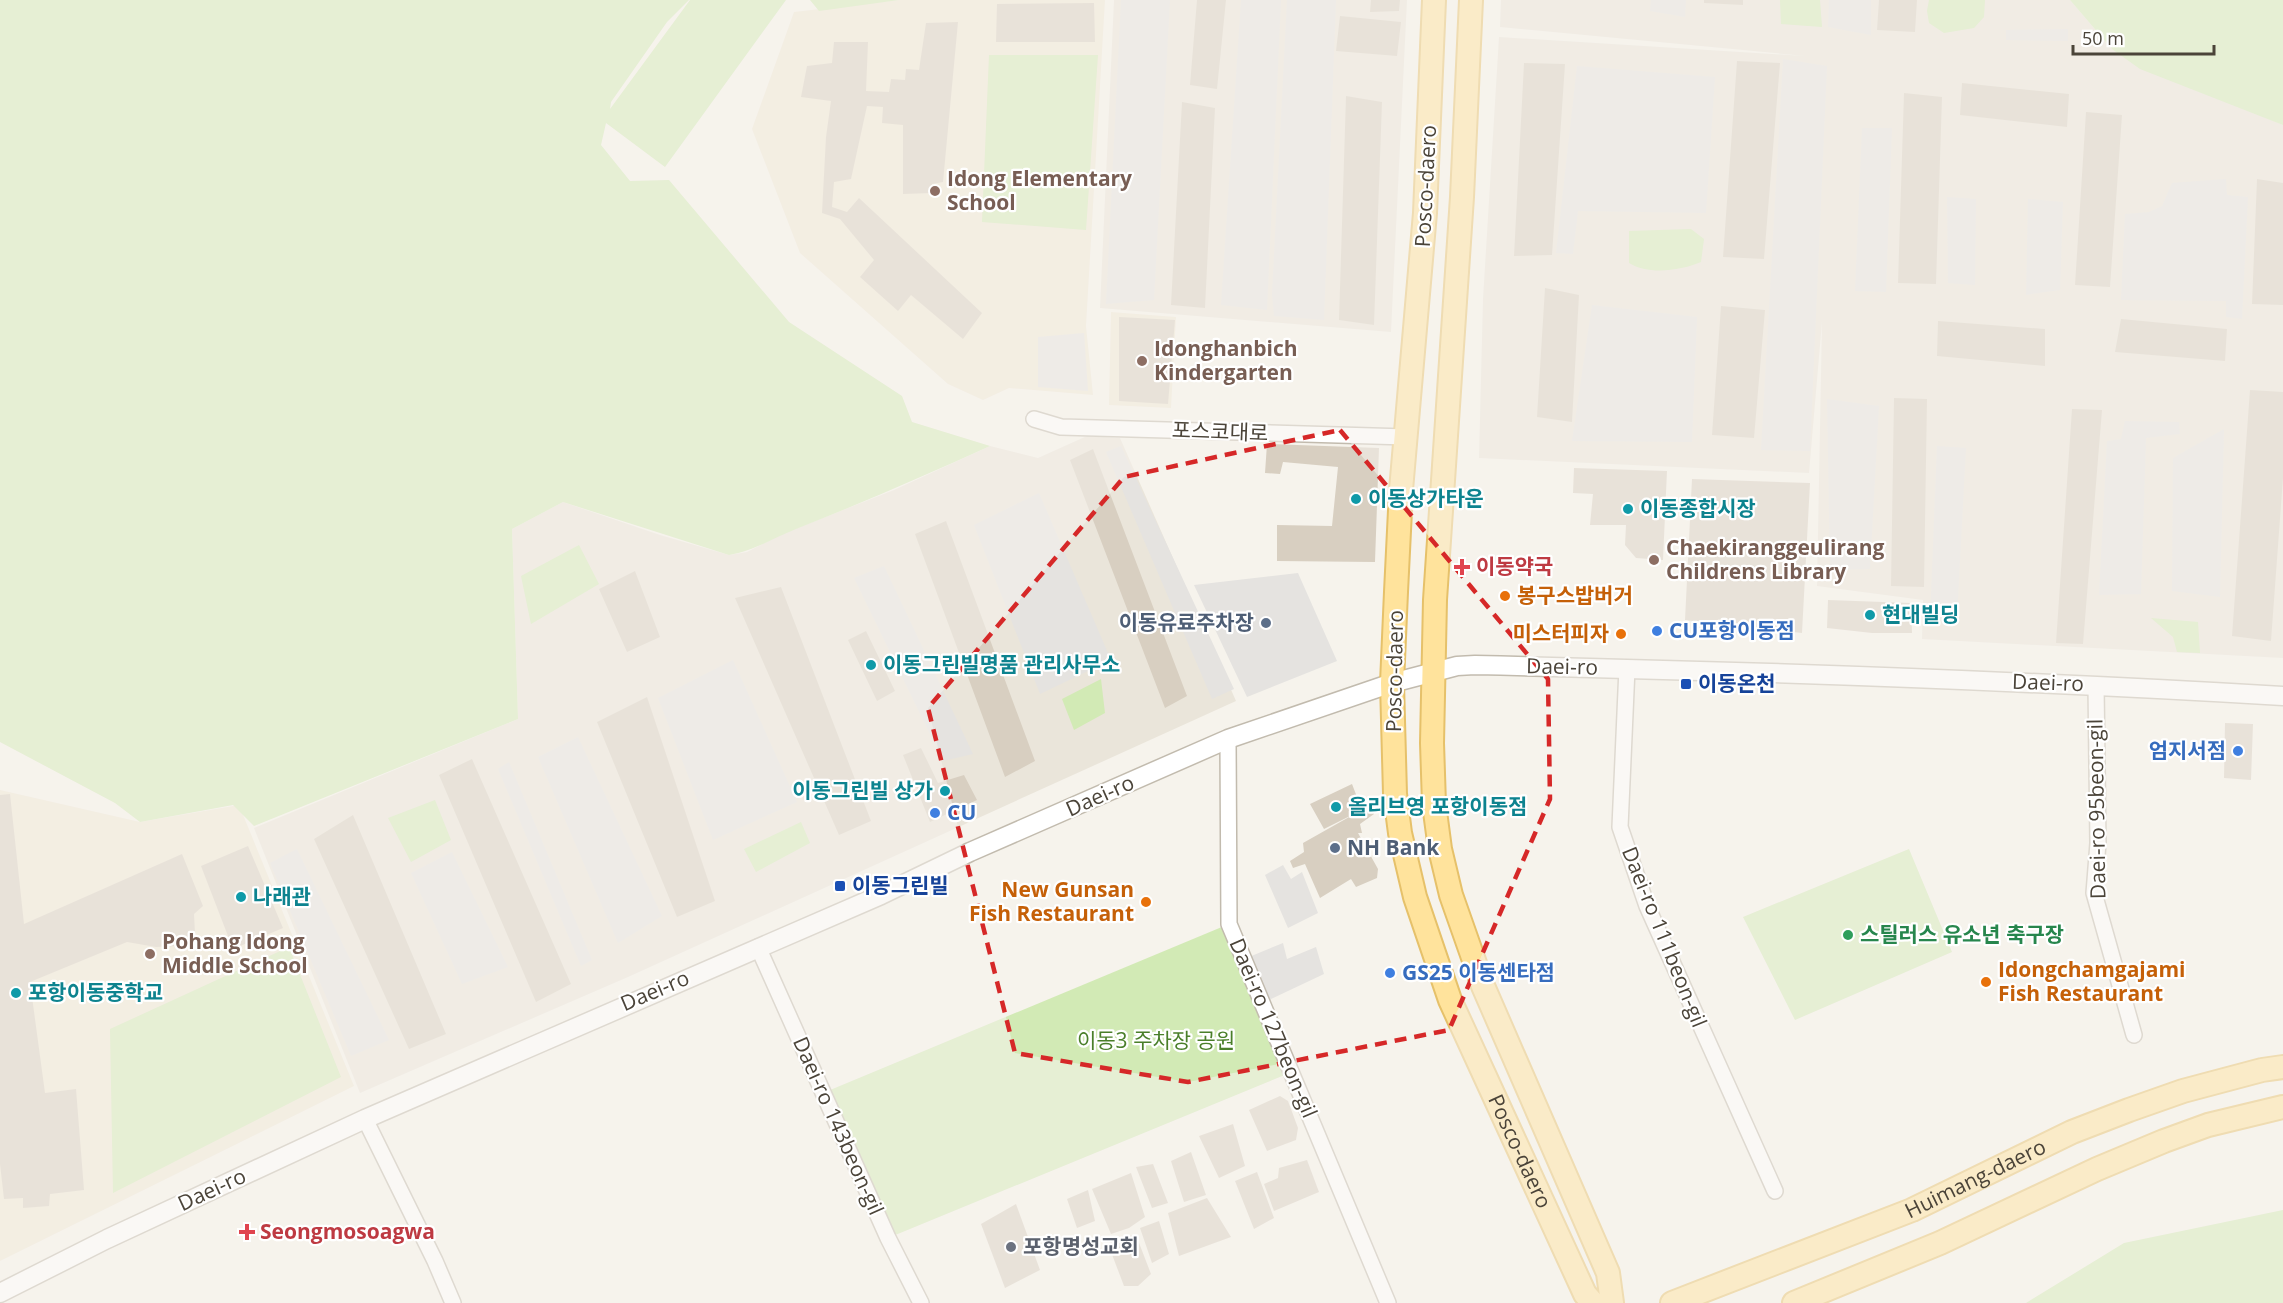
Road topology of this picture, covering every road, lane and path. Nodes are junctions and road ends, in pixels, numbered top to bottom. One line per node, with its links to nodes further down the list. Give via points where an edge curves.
1 (1434, 0): 3 (main road, Posco-daero)
2 (1471, 0): 4 (main road, Posco-daero)
3 (1417, 312): 4 (main road, via 1438,305); 6 (main road, Posco-daero)
4 (1453, 313): 8 (main road, Posco-daero)
5 (1034, 419): 6 (street, 포스코대로, via 1061,428)
6 (1407, 437): 9 (main road, Posco-daero)
7 (1627, 668): 8 (street, Daei-ro, via 1475,664); 10 (street, Daei-ro); 18 (street, Daei-ro 111beon-gil, via 1620,827 1647,906)
8 (1434, 673): 9 (street, Daei-ro); 24 (main road, Posco-daero, via 1434,804 1451,895 1483,986 1608,1273)
9 (1392, 683): 12 (street, Daei-ro); 23 (main road, Posco-daero, via 1400,834 1427,936 1466,1036 1585,1294)
10 (2096, 685): 11 (street, Daei-ro); 14 (street, Daei-ro 95beon-gil, via 2098,843 2094,893)
11 (2283, 696)
12 (1228, 739): 13 (street, Daei-ro); 22 (street, Daei-ro 127beon-gil, via 1229,924)
13 (758, 947): 17 (street, Daei-ro); 21 (street, Daei-ro 143beon-gil)
14 (2134, 1035)
15 (2283, 1067): 25 (main road, Huimang-daero, via 2194,1088 2072,1132 1912,1210)
16 (2283, 1107): 26 (main road, Huimang-daero, via 2208,1125 2164,1141 1940,1243)
17 (365, 1119): 19 (street, Daei-ro); 20 (street)
18 (1775, 1191)
19 (0, 1293)
20 (453, 1303)
21 (921, 1303)
22 (1388, 1303)
23 (1593, 1303)
24 (1612, 1303)
25 (1672, 1303)
26 (1794, 1303)

